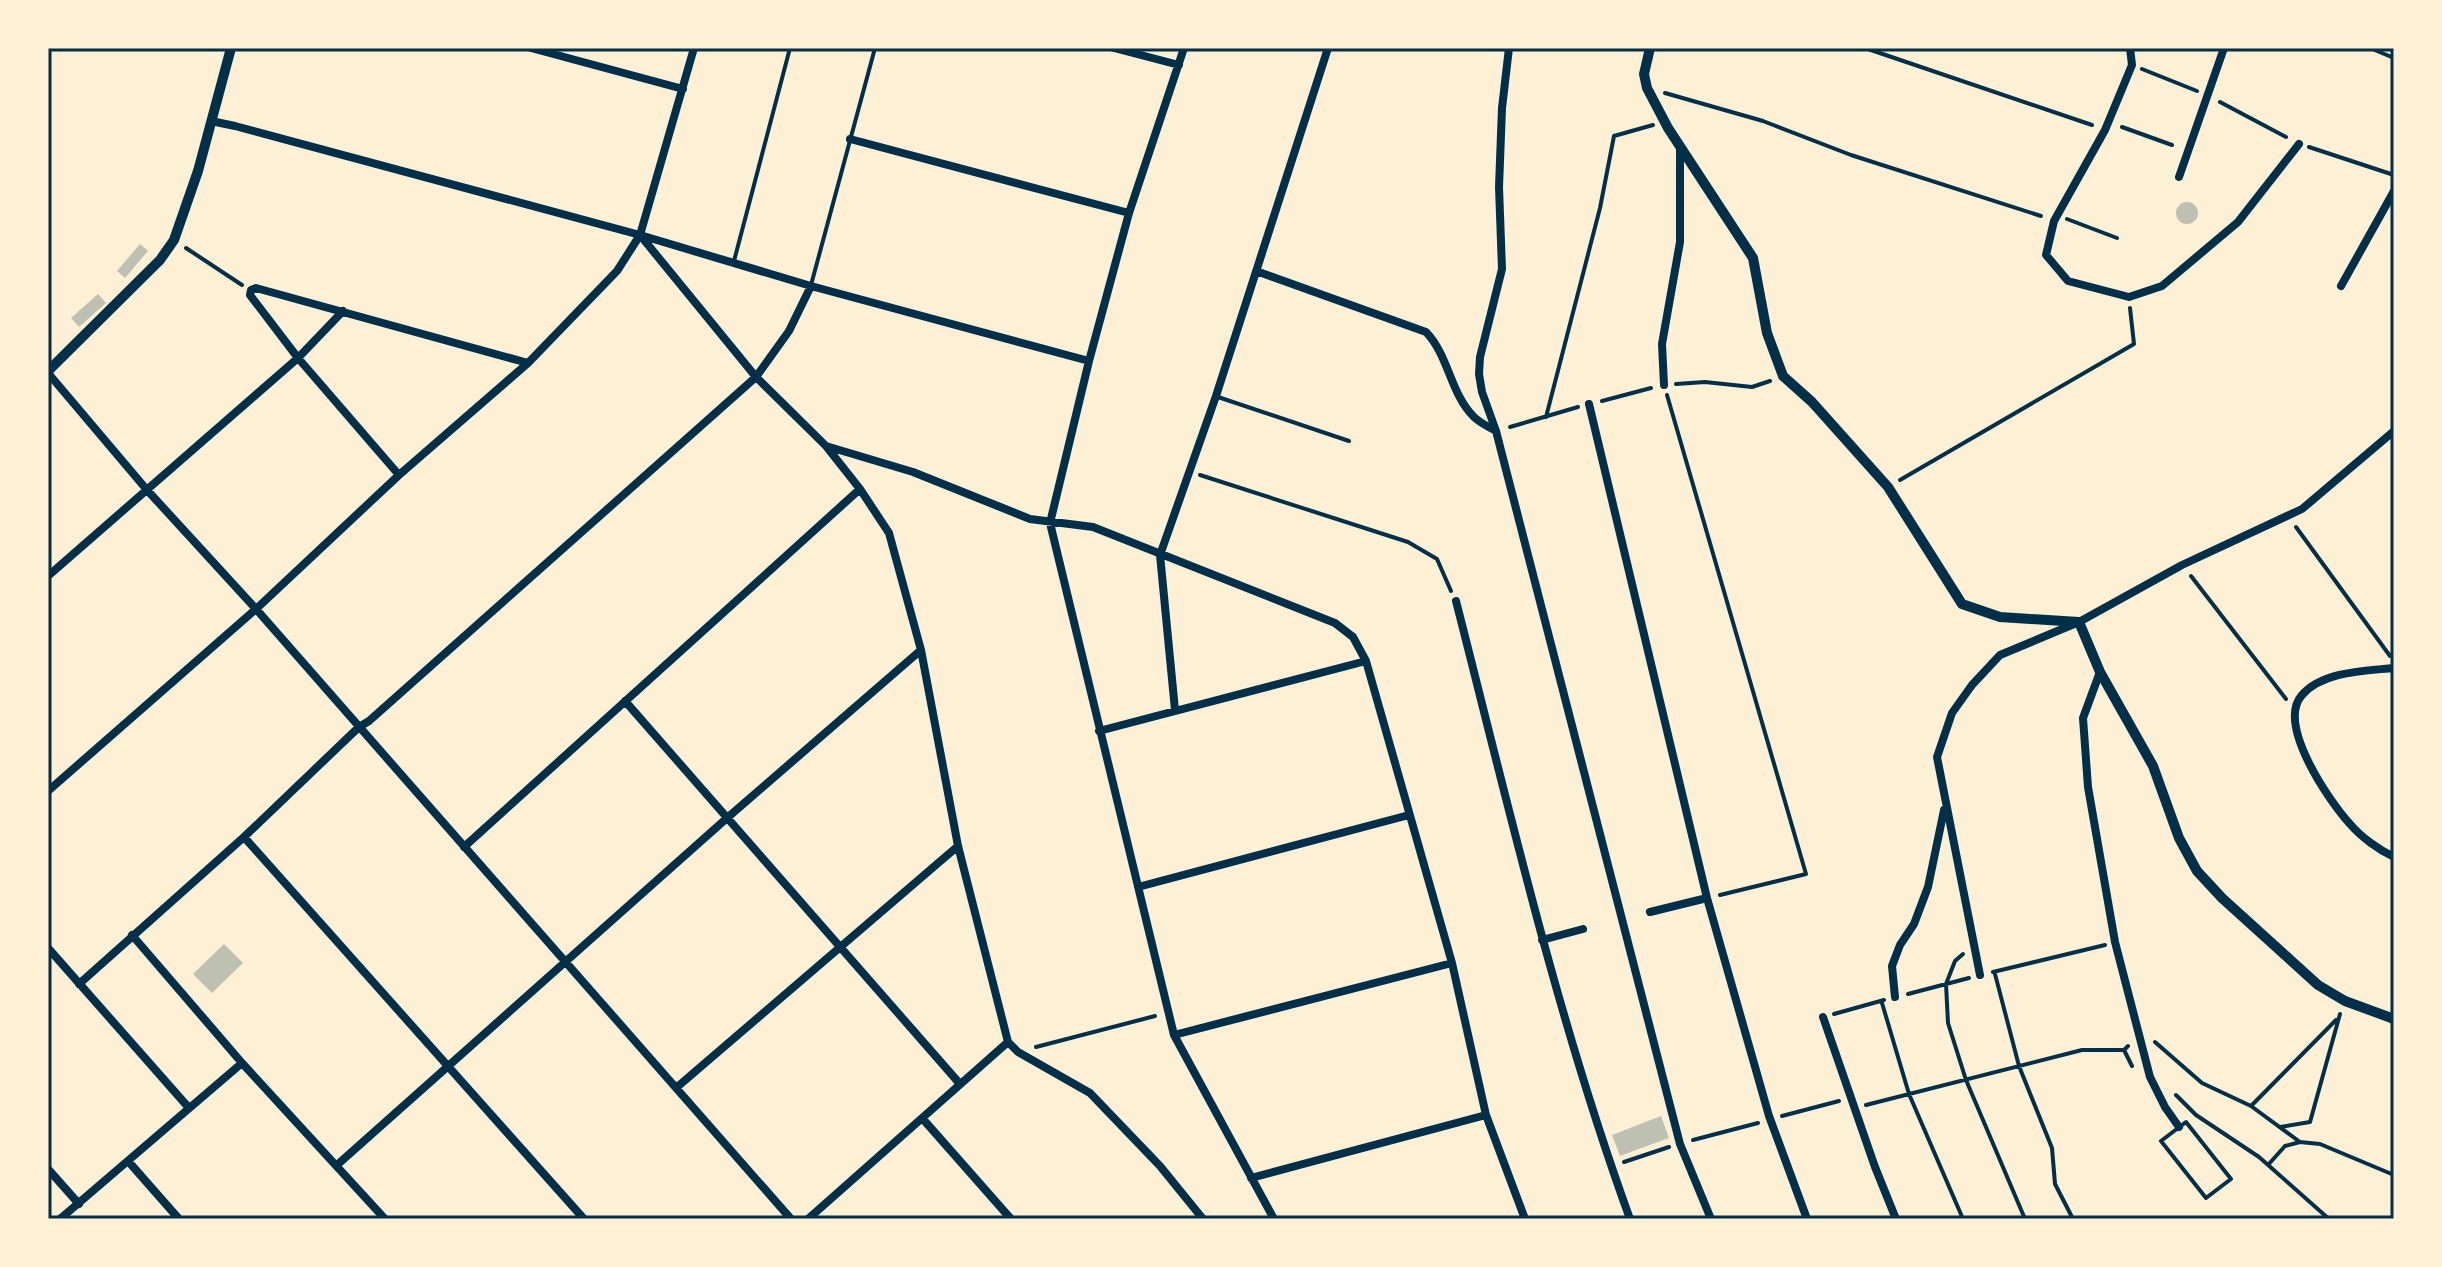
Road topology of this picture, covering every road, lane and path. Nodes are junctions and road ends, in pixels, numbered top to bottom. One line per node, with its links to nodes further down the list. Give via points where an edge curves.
1 (231, 48): 21 (street)
2 (531, 48): 19 (street)
3 (694, 48): 19 (street)
4 (790, 48): 35 (lane)
5 (875, 48): 24 (lane)
6 (1114, 48): 16 (street)
7 (1184, 48): 16 (street)
8 (1328, 48): 36 (street)
9 (1509, 48): 52 (street, via 1499,187 1502,269 1479,374)
10 (1650, 48): 18 (street, via 1644,74)
11 (1865, 48): 23 (path)
12 (2130, 48): 17 (street)
13 (2224, 48): 20 (street)
14 (2370, 48): 15 (path)
15 (2394, 58)
16 (1179, 65): 30 (street)
17 (2132, 65): 20 (path); 23 (street)
18 (1647, 88): 22 (street); 31 (path)
19 (683, 89): 32 (street)
20 (2209, 96): 28 (street)
21 (211, 121): 32 (street); 34 (street)
22 (1667, 125): 27 (street); 51 (path, via 1614,136)
23 (2107, 126): 26 (path); 31 (street)
24 (850, 139): 30 (street); 37 (lane)
25 (2299, 144): 40 (street, via 2222,237 2162,286)
26 (2172, 145)
27 (1680, 146): 46 (street, via 1753,258 1767,333); 48 (street, via 1680,242 1662,344)
28 (2179, 177)
29 (2394, 191): 38 (street)
30 (1129, 213): 43 (street)
31 (2056, 218): 33 (path); 40 (street, via 2046,255 2068,281)
32 (640, 235): 35 (street); 44 (street, via 617,271); 47 (street)
33 (2117, 238)
34 (174, 240): 39 (path); 45 (street)
35 (734, 263): 37 (street)
36 (1256, 271): 49 (street); 52 (street, via 1426,332 1438,344 1460,399 1475,419)
37 (811, 286): 43 (street); 47 (street, via 789,331)
38 (2341, 286)
39 (251, 290): 41 (street); 42 (street)
40 (2129, 297): 58 (path, via 2134,344)
41 (343, 311): 42 (street); 44 (street)
42 (298, 358): 57 (street); 60 (street)
43 (1089, 361): 62 (street)
44 (528, 363): 57 (street)
45 (48, 372): 60 (street)
46 (1783, 376): 48 (path, via 1752,387); 58 (street)
47 (756, 377): 55 (street); 77 (street)
48 (1664, 385): 50 (path); 88 (path, via 1806,874)
49 (1216, 396): 54 (lane); 56 (street)
50 (1589, 404): 51 (path); 88 (street)
51 (1546, 417): 52 (path)
52 (1496, 431): 129 (street)
53 (2394, 431): 61 (street)
54 (1349, 441)
55 (826, 446): 59 (street); 62 (street)
56 (1189, 472): 63 (street); 66 (path, via 1408,542 1437,559)
57 (399, 475): 67 (street)
58 (1888, 487): 68 (street, via 1962,604 2000,617)
59 (860, 489): 69 (street, via 889,533); 74 (street)
60 (147, 490): 65 (street); 67 (street)
61 (2288, 515): 64 (street); 71 (path)
62 (1050, 523): 63 (street, via 1093,527); 78 (street)
63 (1160, 555): 70 (street, via 1335,623 1353,637); 76 (street)
64 (2182, 565): 68 (street); 75 (path)
65 (48, 576)
66 (1456, 601): 92 (street)
67 (256, 609): 77 (street); 79 (street)
68 (2079, 622): 73 (street); 80 (street, via 2000,655 1972,685 1952,713 1937,757)
69 (921, 650): 82 (street); 84 (street)
70 (1366, 661): 76 (street); 81 (street)
71 (2394, 661)
72 (2394, 668): 75 (street, via 2329,679 2302,695)
73 (2100, 672): 103 (street, via 2153,766 2197,871 2318,985); 108 (street, via 2083,718 2088,787 2115,942)
74 (625, 701): 82 (street); 85 (street)
75 (2294, 709): 86 (street, via 2304,755 2350,825)
76 (1175, 710): 78 (street)
77 (359, 727): 83 (street); 85 (street)
78 (1099, 731): 87 (street)
79 (48, 791)
80 (1944, 805): 93 (street); 101 (street, via 1928,887 1892,966)
81 (1409, 815): 87 (street); 97 (street)
82 (727, 818): 94 (street); 96 (street)
83 (244, 837): 91 (street); 114 (street)
84 (958, 846): 94 (street); 110 (street)
85 (464, 847): 96 (street)
86 (2394, 857)
87 (1138, 887): 104 (street)
88 (1707, 898): 89 (street); 125 (street)
89 (1650, 912)
90 (1583, 929): 92 (street)
91 (132, 935): 100 (street); 112 (street)
92 (1542, 940): 133 (street)
93 (1973, 944): 99 (street); 116 (path, via 1955,961 1946,984 1948,1023)
94 (840, 947): 117 (street); 118 (street)
95 (48, 948): 100 (street)
96 (566, 962): 114 (street); 118 (street)
97 (1452, 963): 109 (street); 123 (street)
98 (1994, 972): 113 (path)
99 (1980, 975)
100 (79, 984): 122 (street)
101 (1895, 997)
102 (1882, 1001): 119 (path)
103 (2345, 1001): 106 (path); 107 (street)
104 (1168, 1013): 109 (street); 111 (path)
105 (1823, 1017): 120 (street)
106 (2338, 1017): 121 (path); 127 (path, via 2310,1122)
107 (2394, 1019)
108 (2138, 1032): 113 (path, via 2124,1050 2082,1050); 115 (street); 121 (path, via 2202,1083)
109 (1174, 1035): 136 (street)
110 (1008, 1042): 111 (street); 117 (street)
111 (1018, 1052): 145 (street, via 1090,1093)
112 (242, 1063): 122 (street); 131 (street)
113 (2019, 1066): 116 (path); 154 (path, via 2052,1148 2055,1184)
114 (450, 1067): 131 (street); 141 (street)
115 (2150, 1077): 126 (street); 132 (path)
116 (1966, 1080): 119 (path); 153 (path)
117 (960, 1084): 124 (street)
118 (676, 1088): 142 (street)
119 (1909, 1094): 120 (path, via 1867,1105); 152 (path)
120 (1850, 1097): 125 (path); 151 (street)
121 (2251, 1106): 127 (path)
122 (189, 1108): 130 (street)
123 (1486, 1115): 136 (street); 147 (street)
124 (922, 1118): 143 (street); 144 (street)
125 (1770, 1119): 129 (path); 150 (street)
126 (2179, 1127): 126 (path, via 2186,1122 2231,1179 2206,1198 2161,1141)
127 (2278, 1127): 128 (path)
128 (2300, 1142): 132 (path, via 2285,1146); 135 (path, via 2320,1144)
129 (1680, 1144): 133 (path); 149 (street)
130 (128, 1161): 137 (street); 139 (street)
131 (337, 1165): 140 (street)
132 (2267, 1165): 155 (path)
133 (1611, 1166): 148 (street)
134 (48, 1169): 137 (street)
135 (2394, 1175)
136 (1251, 1178): 146 (street)
137 (79, 1204): 138 (street)
138 (60, 1219)
139 (179, 1219)
140 (385, 1219)
141 (584, 1219)
142 (791, 1219)
143 (808, 1219)
144 (1011, 1219)
145 (1203, 1219)
146 (1274, 1219)
147 (1525, 1219)
148 (1630, 1219)
149 (1711, 1219)
150 (1807, 1219)
151 (1896, 1219)
152 (1963, 1219)
153 (2025, 1219)
154 (2073, 1219)
155 (2329, 1219)

